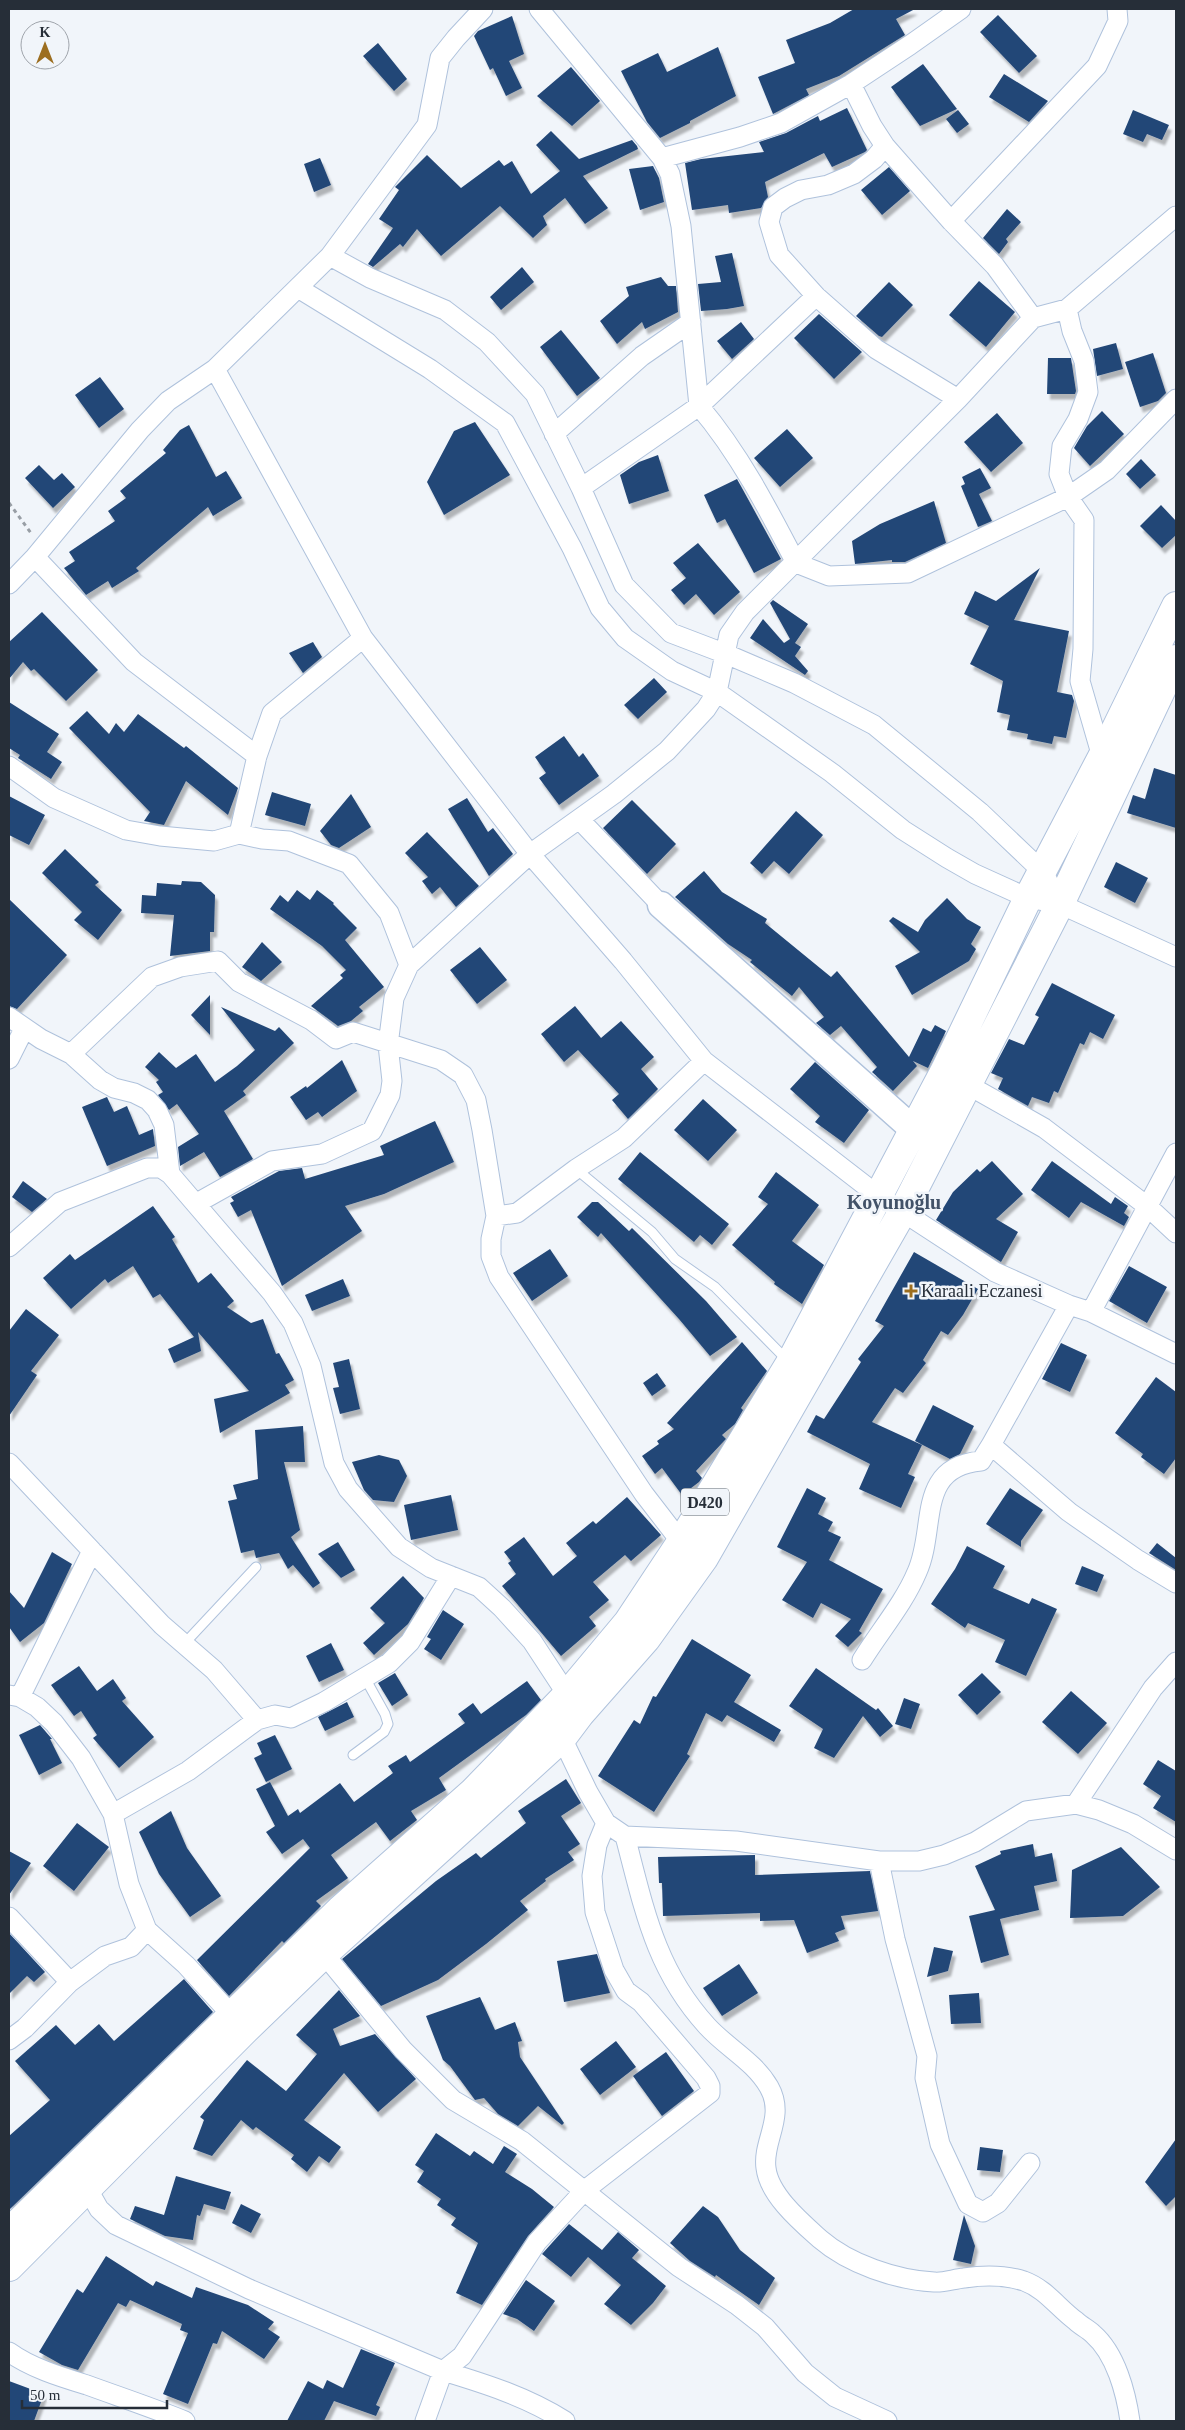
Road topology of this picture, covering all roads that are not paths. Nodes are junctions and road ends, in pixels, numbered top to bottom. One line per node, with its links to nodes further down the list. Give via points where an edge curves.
1 (483, 9): 10 (street, via 440,58 428,125)
2 (539, 9): 7 (street)
3 (961, 9): 5 (street)
4 (1118, 9): 9 (street, via 1118,20 1097,66)
5 (851, 84): 6 (street); 7 (street, via 781,123)
6 (885, 146): 9 (street); 12 (street, via 874,160 854,174 828,185 801,190 773,207 769,222 779,255)
7 (662, 158): 15 (street, via 670,174 681,226)
8 (1176, 216): 13 (street)
9 (951, 221): 14 (street, via 995,266)
10 (330, 256): 11 (street); 20 (street, via 370,278 445,310 487,342 535,394)
11 (298, 288): 16 (street); 30 (street, via 430,369 505,424 572,548 600,608 625,638 648,656)
12 (816, 296): 17 (street, via 876,350); 19 (street)
13 (1067, 309): 14 (street); 22 (street, via 1084,361 1088,392 1078,419 1062,446 1058,474)
14 (1033, 318): 17 (street)
15 (691, 322): 19 (street); 20 (street, via 642,356)
16 (215, 369): 23 (street, via 168,402 147,422); 27 (street)
17 (958, 398): 24 (street)
18 (1176, 399): 22 (street, via 1107,470)
19 (699, 406): 21 (street); 24 (street, via 716,426 762,498)
20 (554, 434): 21 (street)
21 (581, 488): 28 (street, via 624,585 670,634)
22 (1068, 497): 24 (street, via 908,573 829,576); 32 (street, via 1084,520 1080,681)
23 (39, 552): 25 (street); 31 (street, via 134,662)
24 (796, 563): 28 (street, via 745,612 730,635)
25 (9, 584)
26 (1176, 606): 32 (highway, D420)
27 (364, 638): 31 (street, via 272,713); 37 (street)
28 (726, 654): 30 (street); 38 (street, via 794,683 874,725 980,812)
29 (1176, 659): 34 (highway, D420)
30 (717, 692): 35 (street, via 706,709 667,751); 39 (street, via 832,773 903,830 975,874)
31 (257, 756): 36 (street)
32 (1102, 757): 34 (street); 38 (highway, D420)
33 (9, 766): 36 (street, via 54,798 126,830 214,840)
34 (1120, 777): 40 (highway, D420)
35 (579, 819): 37 (street); 41 (street)
36 (239, 834): 43 (street, via 289,841 348,864 389,913)
37 (530, 854): 43 (street); 49 (street)
38 (1042, 872): 39 (highway, D420); 40 (street)
39 (1028, 898): 40 (street); 51 (highway, D420)
40 (1060, 904): 42 (street); 50 (highway, D420)
41 (660, 905): 51 (street)
42 (1176, 957)
43 (409, 965): 46 (street, via 394,998)
44 (9, 1017): 45 (street)
45 (24, 1029): 47 (street); 48 (street)
46 (388, 1045): 47 (street, via 353,1032 336,1039 311,1020 239,982 218,961 180,967 152,977); 56 (street, via 392,1081 390,1095 372,1131 322,1154 272,1161); 59 (street, via 441,1060 463,1075 476,1100)
47 (71, 1054): 54 (street, via 100,1080 148,1100 157,1110 164,1125)
48 (9, 1059)
49 (704, 1061): 53 (street, via 624,1138); 55 (street)
50 (968, 1084): 57 (street, via 1044,1128); 58 (highway, D420)
51 (914, 1130): 55 (highway, D420)
52 (1176, 1153): 57 (street)
53 (576, 1168): 59 (street, via 517,1213); 65 (lane, via 652,1232 675,1259 715,1287)
54 (170, 1174): 56 (street); 61 (street, via 161,1168 147,1168 60,1202)
55 (880, 1197): 58 (street); 65 (highway, D420)
56 (197, 1203): 72 (street, via 293,1323 311,1366 334,1464 348,1489 399,1547 431,1568)
57 (1147, 1206): 60 (street); 63 (street)
58 (903, 1211): 62 (street, via 995,1272); 70 (highway, D420)
59 (496, 1216): 68 (street, via 491,1256 499,1277 644,1494)
60 (1176, 1233)
61 (9, 1247)
62 (1069, 1305): 63 (street); 66 (street)
63 (1091, 1312): 64 (street)
64 (1176, 1354)
65 (790, 1363): 68 (highway, D420)
66 (991, 1445): 73 (street, via 1069,1512); 75 (street, via 981,1461 956,1465 939,1482 933,1494 918,1571)
67 (9, 1463): 69 (street)
68 (681, 1542): 70 (street); 79 (highway, D420)
69 (92, 1551): 74 (street); 78 (street)
70 (704, 1558): 79 (highway, D420, via 646,1639)
71 (256, 1567): 74 (lane)
72 (451, 1576): 77 (street, via 410,1642 389,1664); 79 (street, via 479,1587 502,1608 532,1640)
73 (1176, 1583)
74 (184, 1644): 80 (street, via 214,1670)
75 (862, 1660)
76 (1176, 1662): 83 (street, via 1149,1694)
77 (364, 1678): 80 (street, via 291,1718 275,1715); 82 (lane, via 388,1724 384,1732)
78 (14, 1696): 84 (street, via 37,1707 54,1723 81,1758)
79 (574, 1705): 81 (highway, D420); 93 (highway, D420, via 340,1910)
80 (257, 1720): 84 (street, via 188,1771)
81 (562, 1738): 85 (street); 91 (highway, D420)
82 (353, 1755)
83 (1076, 1804): 87 (street, via 1133,1824); 88 (street, via 1026,1812 975,1842 944,1855 918,1861)
84 (113, 1814): 90 (street, via 129,1884)
85 (606, 1823): 86 (street); 97 (street, via 597,1845 592,1876 595,1912 614,1970 626,1991 641,2002 706,2078 710,2093)
86 (625, 1836): 88 (street, via 736,1840); 106 (street, via 653,1939 666,1970 708,2028 749,2061 770,2087 775,2103 775,2124 765,2168 782,2204 834,2250 892,2274 935,2282 1002,2277 1025,2282 1045,2293 1095,2336 1106,2351 1120,2375)
87 (1176, 1850)
88 (879, 1861): 95 (street, via 897,1947 927,2056 924,2078 940,2144 968,2204 982,2212 998,2203)
89 (9, 1917): 92 (street)
90 (147, 1930): 92 (street, via 131,1948 105,1956); 93 (street, via 186,1965)
91 (324, 1954): 93 (highway, D420); 97 (street, via 403,2050 453,2100 522,2141)
92 (70, 1982): 94 (street)
93 (238, 2022): 96 (highway, D420); 98 (highway, D420)
94 (9, 2040)
95 (1030, 2163)
96 (87, 2188): 99 (highway, D420); 101 (street, via 99,2209 124,2230 249,2289)
97 (584, 2190): 101 (street, via 537,2242 462,2356); 105 (street, via 679,2267 765,2327 805,2373 835,2397)
98 (10, 2228)
99 (9, 2267)
100 (9, 2352): 102 (street, via 59,2376)
101 (443, 2371): 103 (street); 104 (street, via 496,2387)
102 (185, 2421)
103 (425, 2421)
104 (565, 2421)
105 (887, 2421)
106 (1130, 2421)

